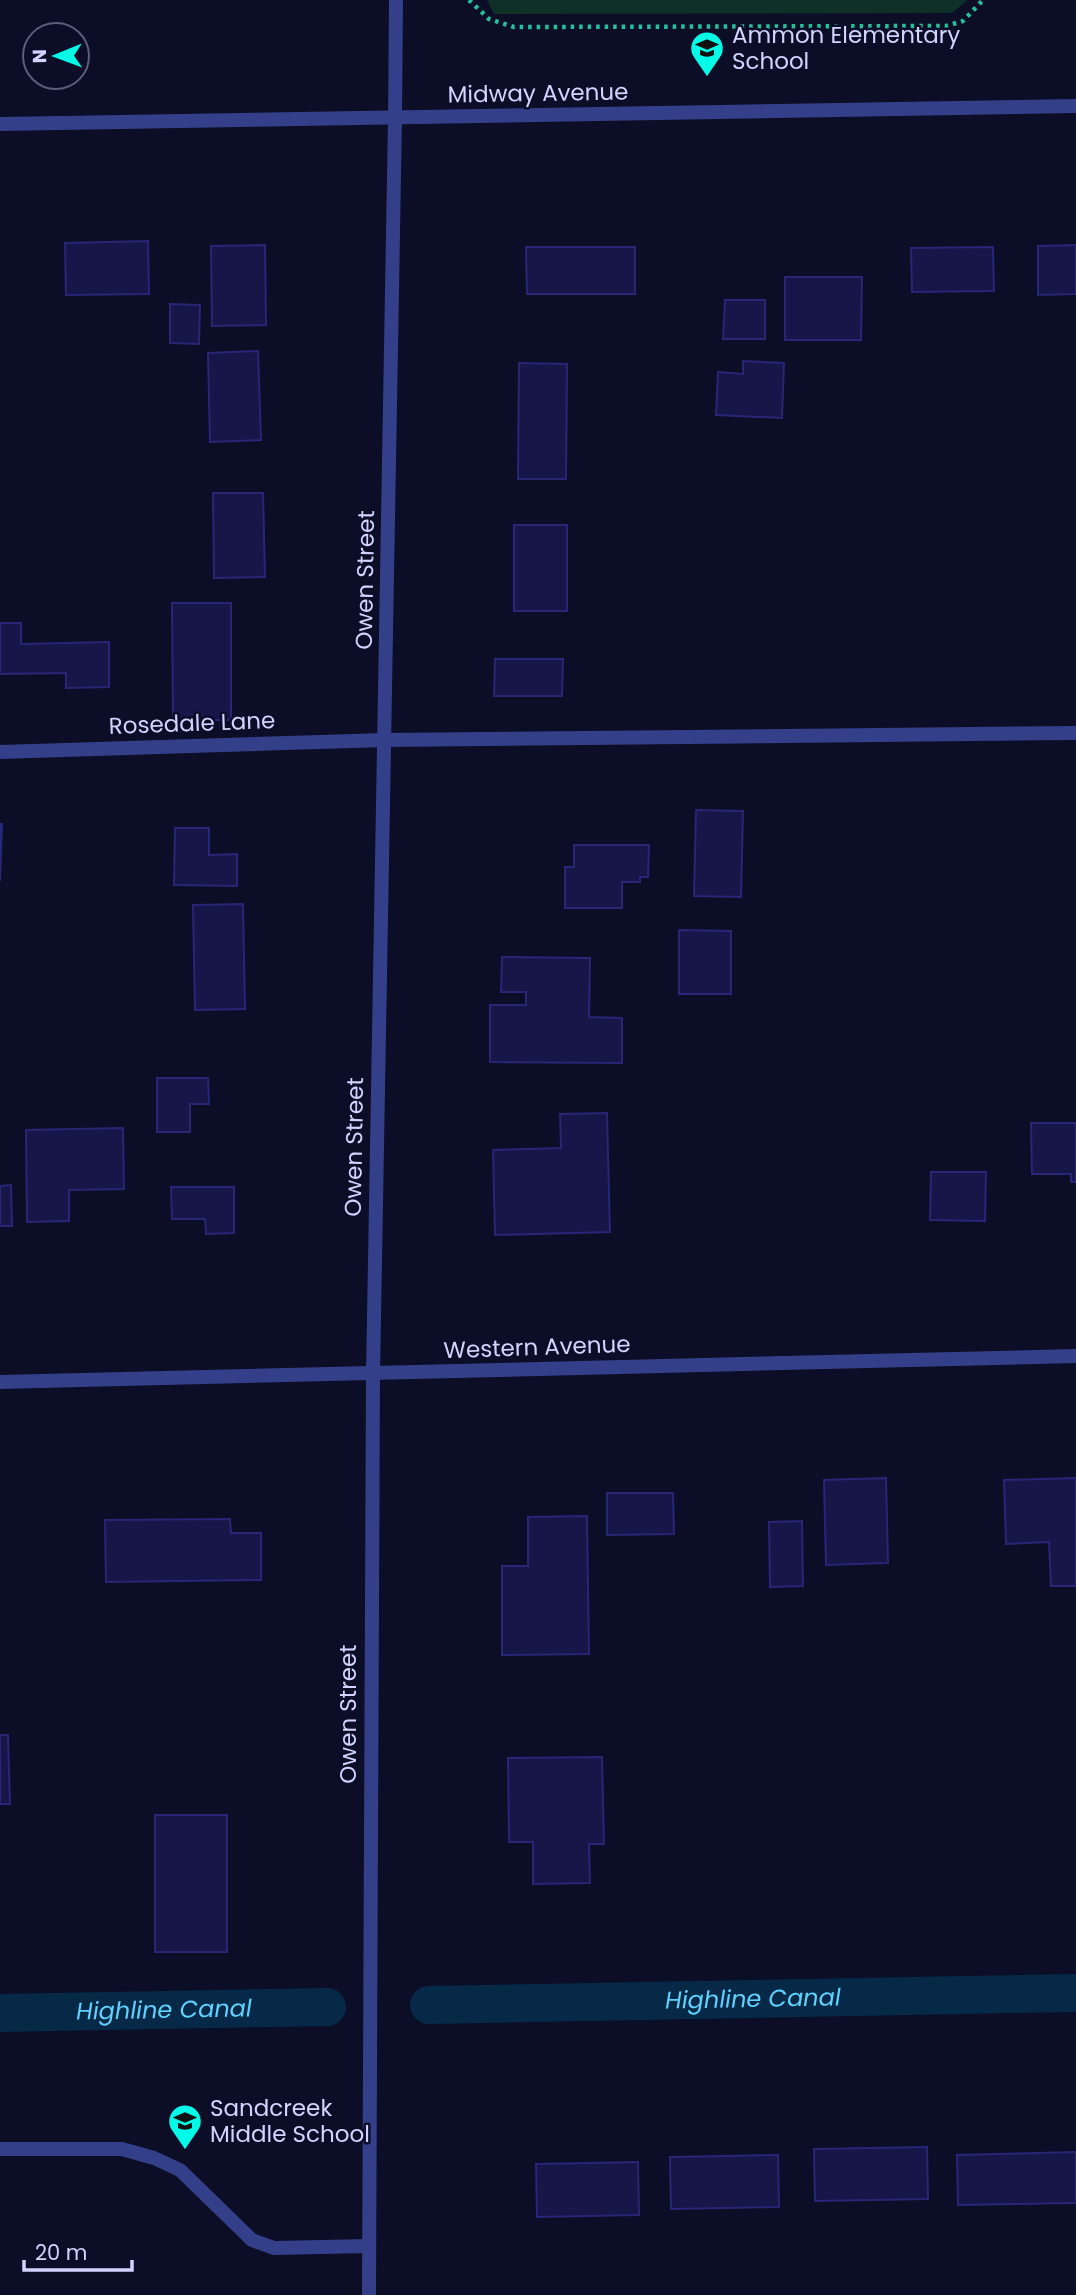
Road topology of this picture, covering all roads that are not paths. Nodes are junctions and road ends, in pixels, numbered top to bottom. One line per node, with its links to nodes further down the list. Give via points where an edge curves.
1 (396, 0): 3 (street, Owen Street)
2 (1076, 106): 3 (street, Midway Avenue)
3 (395, 119): 4 (street, Midway Avenue); 6 (street, Owen Street)
4 (0, 124)
5 (1076, 733): 6 (street, Rosedale Lane)
6 (385, 740): 7 (street, Rosedale Lane); 9 (street, Owen Street)
7 (0, 752)
8 (1076, 1356): 9 (street, Western Avenue)
9 (373, 1375): 10 (street, Western Avenue); 12 (street, Owen Street)
10 (0, 1382)
11 (0, 2149): 12 (street, via 122,2150 154,2158 180,2170 252,2240 274,2248)
12 (369, 2246): 13 (street, Owen Street)
13 (369, 2295)

